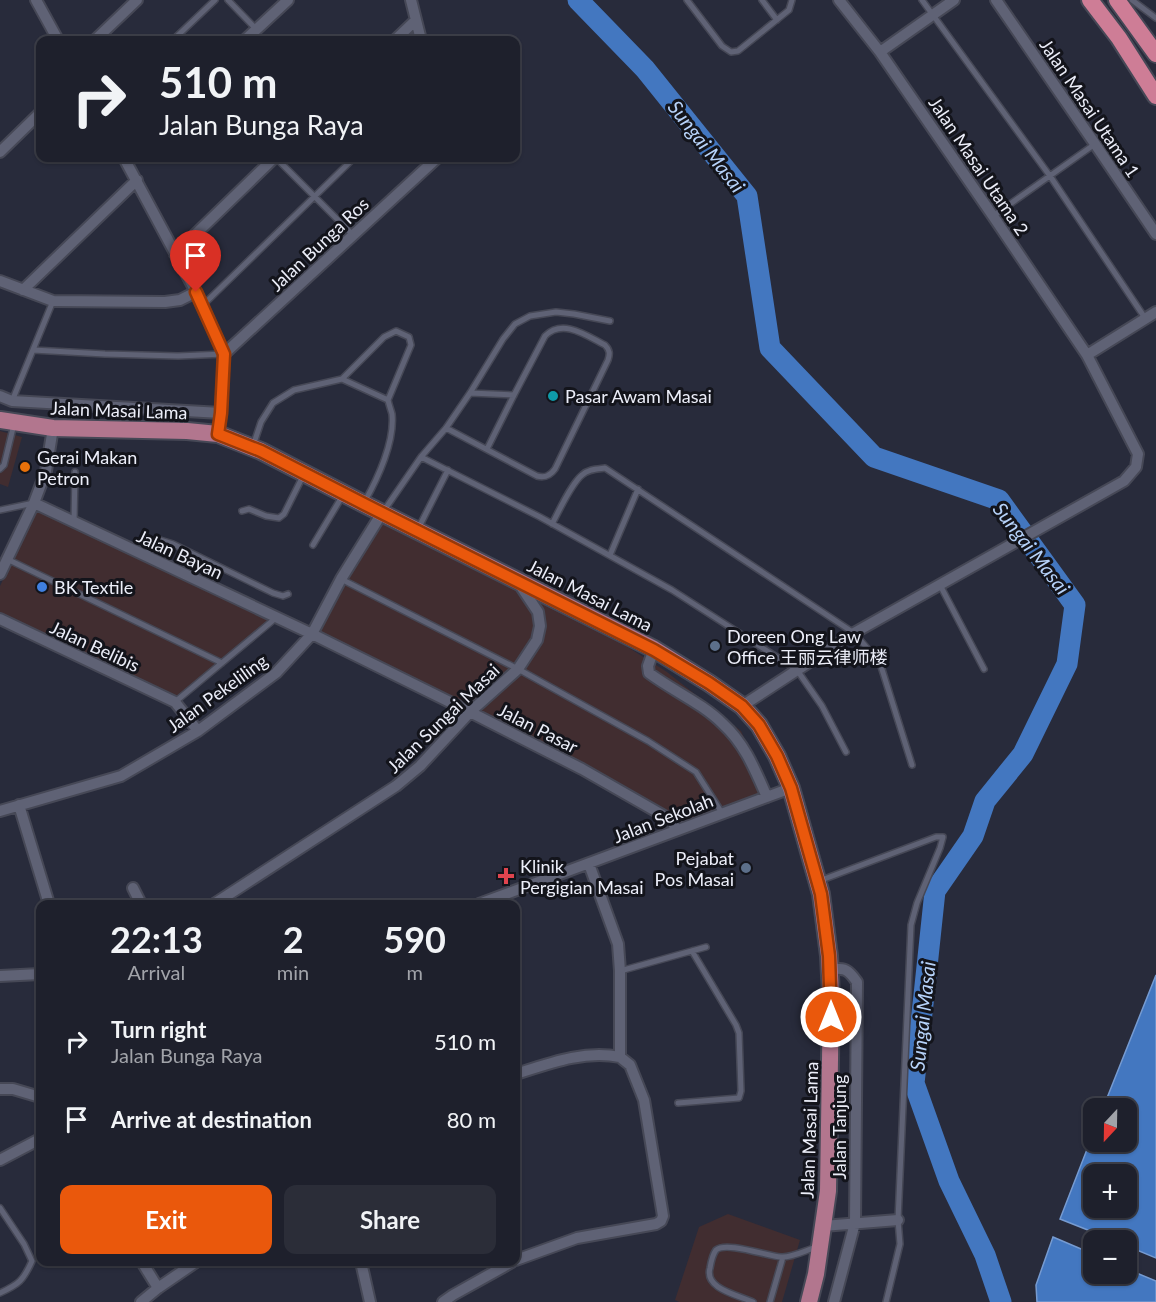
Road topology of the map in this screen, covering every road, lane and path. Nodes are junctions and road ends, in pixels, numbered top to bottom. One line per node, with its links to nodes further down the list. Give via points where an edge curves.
1 (36, 0): 22 (street)
2 (137, 0): 23 (street)
3 (215, 0): 24 (lane)
4 (228, 0): 21 (lane)
5 (288, 0): 21 (street)
6 (411, 0): 19 (street)
7 (687, 0): 20 (lane, via 731,52 738,51)
8 (762, 0): 20 (lane)
9 (792, 0): 20 (lane, via 789,10)
10 (839, 0): 28 (street, Jalan Masai Utama 2)
11 (922, 0): 17 (lane)
12 (954, 0): 17 (street)
13 (996, 0): 32 (street, Jalan Masai Utama 1)
14 (1090, 0): 30 (highway)
15 (1117, 0): 29 (highway)
16 (1132, 0): 18 (lane)
17 (934, 14): 28 (street); 39 (lane)
18 (1156, 18)
19 (416, 20): 26 (street); 27 (street)
20 (777, 20)
21 (257, 30): 25 (street)
22 (56, 36)
23 (99, 36)
24 (177, 36)
25 (250, 36)
26 (398, 36)
27 (420, 36)
28 (880, 52): 42 (street, Jalan Masai Utama 2)
29 (1156, 54)
30 (1156, 96)
31 (36, 117): 33 (street)
32 (1095, 144): 39 (lane); 43 (street, Jalan Masai Utama 1)
33 (0, 152)
34 (126, 162): 40 (street)
35 (271, 162): 45 (street)
36 (279, 162): 41 (lane)
37 (350, 162): 41 (lane)
38 (433, 162): 44 (street, Jalan Bunga Ros)
39 (1050, 176): 42 (lane); 52 (lane)
40 (137, 180): 45 (street); 47 (street)
41 (314, 196): 44 (lane); 50 (lane)
42 (993, 216): 56 (street, Jalan Masai Utama 2)
43 (1156, 234)
44 (353, 235): 55 (street, Jalan Bunga Ros)
45 (176, 254): 48 (street)
46 (0, 281): 47 (street)
47 (23, 290): 49 (street)
48 (196, 292): 49 (street, via 165,302); 50 (street)
49 (52, 301): 54 (lane)
50 (202, 306): 55 (street)
51 (1156, 312): 52 (street)
52 (1145, 318): 56 (street)
53 (610, 321): 58 (lane, via 556,312 522,320 509,330)
54 (33, 350): 55 (lane, via 178,357); 62 (lane)
55 (224, 354): 63 (street)
56 (1087, 355): 92 (street, Jalan Masai Utama 2, via 1138,454 1136,467 1124,482)
57 (342, 379): 61 (lane); 61 (lane, via 384,337 396,331 403,334 409,337 411,345); 68 (lane, via 294,390 273,403)
58 (470, 393): 59 (lane); 66 (lane)
59 (514, 395): 69 (lane); 69 (lane, via 545,336 556,328 568,328 608,348 610,356 552,474 537,476)
60 (0, 396): 62 (street)
61 (388, 400): 78 (lane, via 392,414 390,444)
62 (12, 401): 63 (street); 64 (street)
63 (221, 413): 67 (street)
64 (7, 421): 65 (main road, Jalan Masai Lama); 71 (lane, via 4,465)
65 (53, 428): 67 (main road, Jalan Masai Lama); 77 (street, via 46,471)
66 (446, 428): 69 (lane); 70 (lane)
67 (218, 434): 68 (main road, Jalan Masai Lama)
68 (252, 447): 74 (main road, Jalan Masai Lama)
69 (487, 449)
70 (421, 458): 72 (lane); 81 (lane)
71 (0, 469)
72 (448, 470): 83 (lane); 84 (lane)
73 (75, 472): 82 (lane)
74 (304, 473): 76 (main road, Jalan Masai Lama); 80 (lane, via 279,518 249,509)
75 (638, 489): 83 (lane, via 605,468 594,469 582,474); 86 (lane); 96 (lane)
76 (344, 494): 78 (main road, Jalan Masai Lama); 85 (lane)
77 (34, 503): 79 (lane); 82 (street, Jalan Bayan); 88 (street)
78 (364, 504): 81 (main road, Jalan Masai Lama)
79 (0, 510)
80 (242, 511)
81 (382, 513): 84 (main road, Jalan Masai Lama); 90 (street, Jalan Pekeliling)
82 (74, 522): 87 (street, Jalan Bayan)
83 (552, 524): 86 (lane)
84 (418, 531): 91 (main road, Jalan Masai Lama)
85 (313, 545)
86 (610, 555): 102 (lane)
87 (146, 556): 93 (lane, via 153,542 160,540 212,560 273,593 283,597); 94 (street, Jalan Bayan)
88 (7, 559): 89 (street); 99 (lane)
89 (0, 574)
90 (341, 579): 97 (street, Jalan Pekeliling); 100 (lane)
91 (516, 580): 98 (main road, Jalan Masai Lama); 100 (street, Jalan Sungai Masai, via 540,619 537,640)
92 (940, 584): 96 (street, Jalan Masai Utama 2); 101 (lane)
93 (288, 594)
94 (277, 617): 97 (street, Jalan Bayan); 99 (lane)
95 (0, 619): 103 (street, Jalan Belibis)
96 (854, 633): 102 (street, Jalan Masai Utama 2); 108 (lane, via 880,663)
97 (312, 634): 105 (street, Jalan Pasar); 106 (street, Jalan Pekeliling, via 276,673)
98 (654, 650): 104 (main road, Jalan Masai Lama); 110 (street, via 649,673 724,724 744,748)
99 (222, 663): 103 (lane)
100 (518, 669): 105 (street, Jalan Sungai Masai); 113 (lane, via 696,772)
101 (984, 669)
102 (797, 670): 104 (street, Jalan Masai Utama 2); 107 (lane)
103 (175, 702): 106 (street, Jalan Belibis)
104 (742, 706): 109 (main road, Jalan Masai Lama, via 759,725)
105 (470, 712): 114 (street, Jalan Pasar, via 657,811 672,821); 120 (street, Jalan Sungai Masai, via 396,786)
106 (198, 731): 111 (street, Jalan Pekeliling, via 121,776)
107 (846, 752)
108 (912, 765)
109 (791, 788): 110 (street, Jalan Sekolah); 116 (main road, Jalan Masai Lama)
110 (767, 796): 113 (street, Jalan Sekolah)
111 (19, 805): 112 (street, Jalan Pekeliling); 118 (street)
112 (0, 811)
113 (723, 813): 114 (street, Jalan Sekolah)
114 (676, 830): 115 (street, Jalan Sekolah)
115 (589, 864): 121 (street, Jalan Sekolah); 125 (street, via 618,944)
116 (817, 881): 124 (main road, Jalan Masai Lama); 136 (lane, via 943,837 911,924)
117 (133, 888): 119 (street)
118 (48, 900)
119 (139, 900)
120 (220, 900)
121 (490, 900)
122 (706, 947): 123 (lane)
123 (692, 951): 125 (lane); 132 (lane, via 736,1024 741,1091 739,1098)
124 (830, 969): 137 (street, Jalan Tanjung, via 843,968 857,982); 138 (main road, Jalan Masai Lama, via 828,1191)
125 (620, 971): 128 (street)
126 (36, 974): 127 (street)
127 (0, 976)
128 (620, 1057): 129 (street, via 569,1057); 141 (street, via 630,1065 644,1100 661,1221 577,1238)
129 (520, 1072)
130 (0, 1089): 131 (street)
131 (36, 1096)
132 (678, 1103)
133 (36, 1141): 134 (street)
134 (0, 1160)
135 (0, 1208): 147 (lane, via 32,1261 16,1286)
136 (898, 1220): 137 (street); 155 (lane, via 900,1244)
137 (855, 1223): 138 (street); 154 (street, Jalan Tanjung)
138 (823, 1226): 139 (main road, Jalan Masai Lama)
139 (820, 1246): 140 (lane); 153 (main road, Jalan Masai Lama)
140 (783, 1257): 151 (lane, via 728,1247 714,1252 711,1280 718,1288); 152 (lane)
141 (520, 1259)
142 (144, 1266): 146 (street)
143 (190, 1266): 146 (street)
144 (362, 1266): 149 (street)
145 (505, 1266): 150 (street)
146 (158, 1288): 148 (street)
147 (0, 1293)
148 (141, 1302)
149 (370, 1302)
150 (443, 1302)
151 (753, 1302)
152 (770, 1302)
153 (809, 1302)
154 (834, 1302)
155 (886, 1302)

